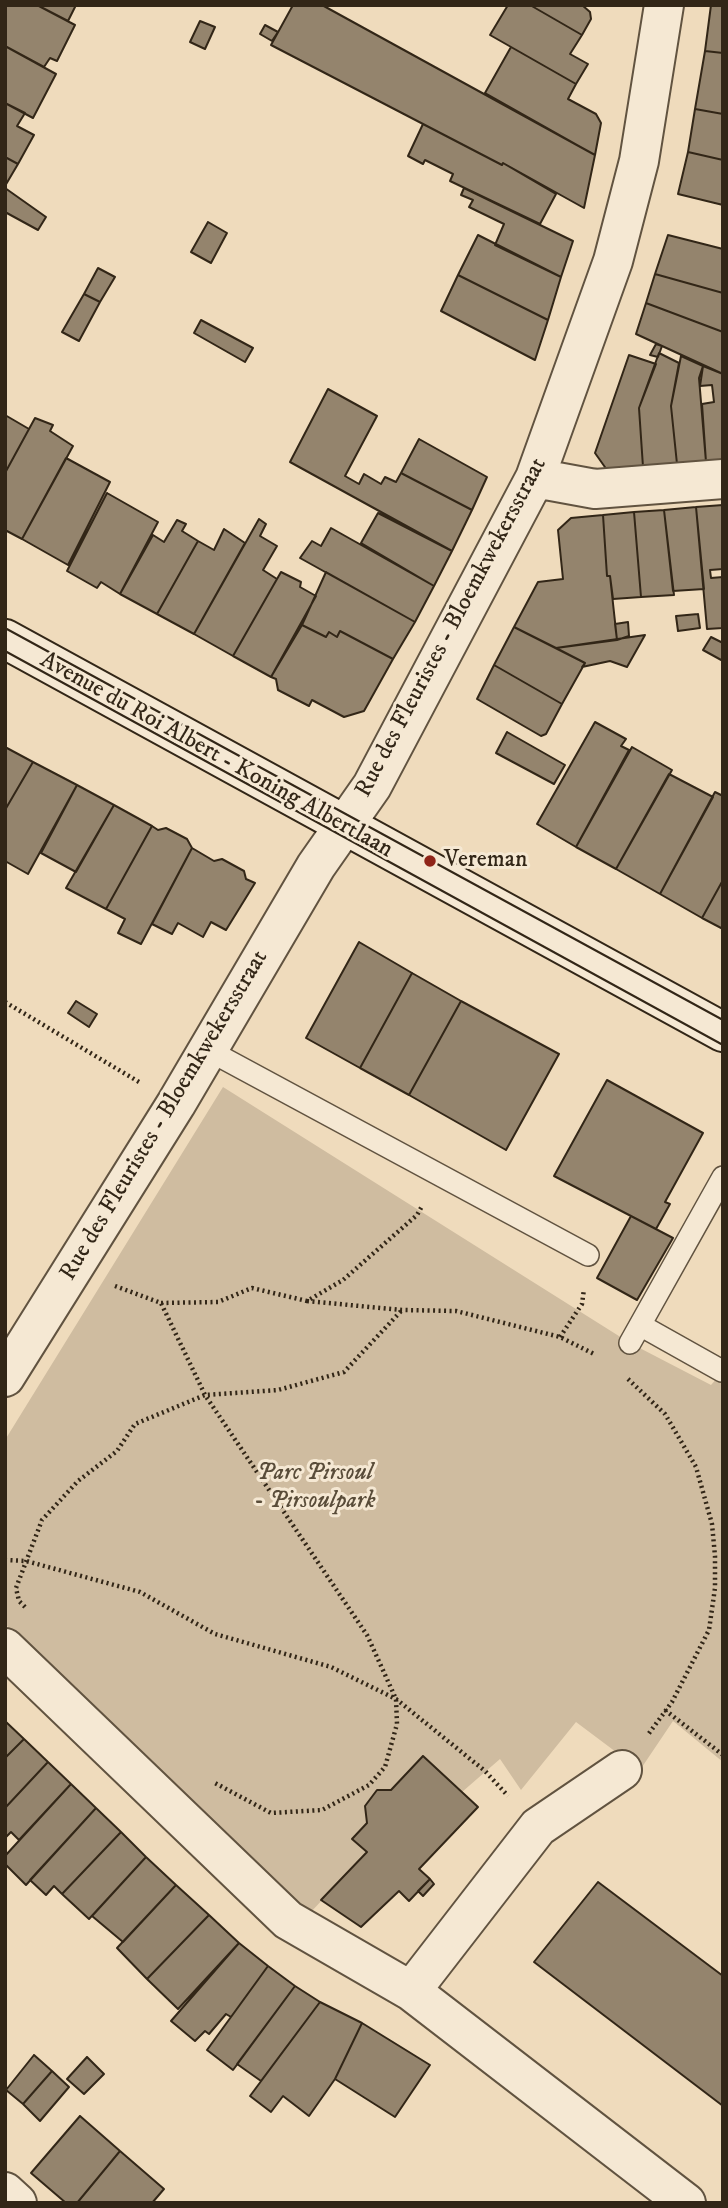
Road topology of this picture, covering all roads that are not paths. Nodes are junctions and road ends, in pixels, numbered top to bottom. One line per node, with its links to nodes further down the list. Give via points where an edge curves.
1 (664, 5): 2 (street, Rue des Fleuristes - Bloemkwekersstraat, via 639,161 613,261)
2 (535, 478): 3 (street, via 595,489); 5 (street, Rue des Fleuristes - Bloemkwekersstraat, via 372,786)
3 (723, 478)
4 (5, 639): 5 (street, Avenue du Roi Albert - Koning Albertlaan)
5 (344, 826): 6 (street, Avenue du Roi Albert - Koning Albertlaan); 7 (street, Rue des Fleuristes - Bloemkwekersstraat, via 308,878)
6 (723, 1032)
7 (208, 1050): 9 (lane); 11 (street, Rue des Fleuristes - Bloemkwekersstraat)
8 (723, 1177): 10 (lane, via 635,1334)
9 (588, 1255)
10 (722, 1371)
11 (5, 1377)
12 (5, 1648): 14 (street, via 288,1920)
13 (622, 1770): 14 (street, via 538,1827)
14 (411, 1991): 17 (street)
15 (5, 2192): 16 (street)
16 (17, 2203)
17 (686, 2203)

